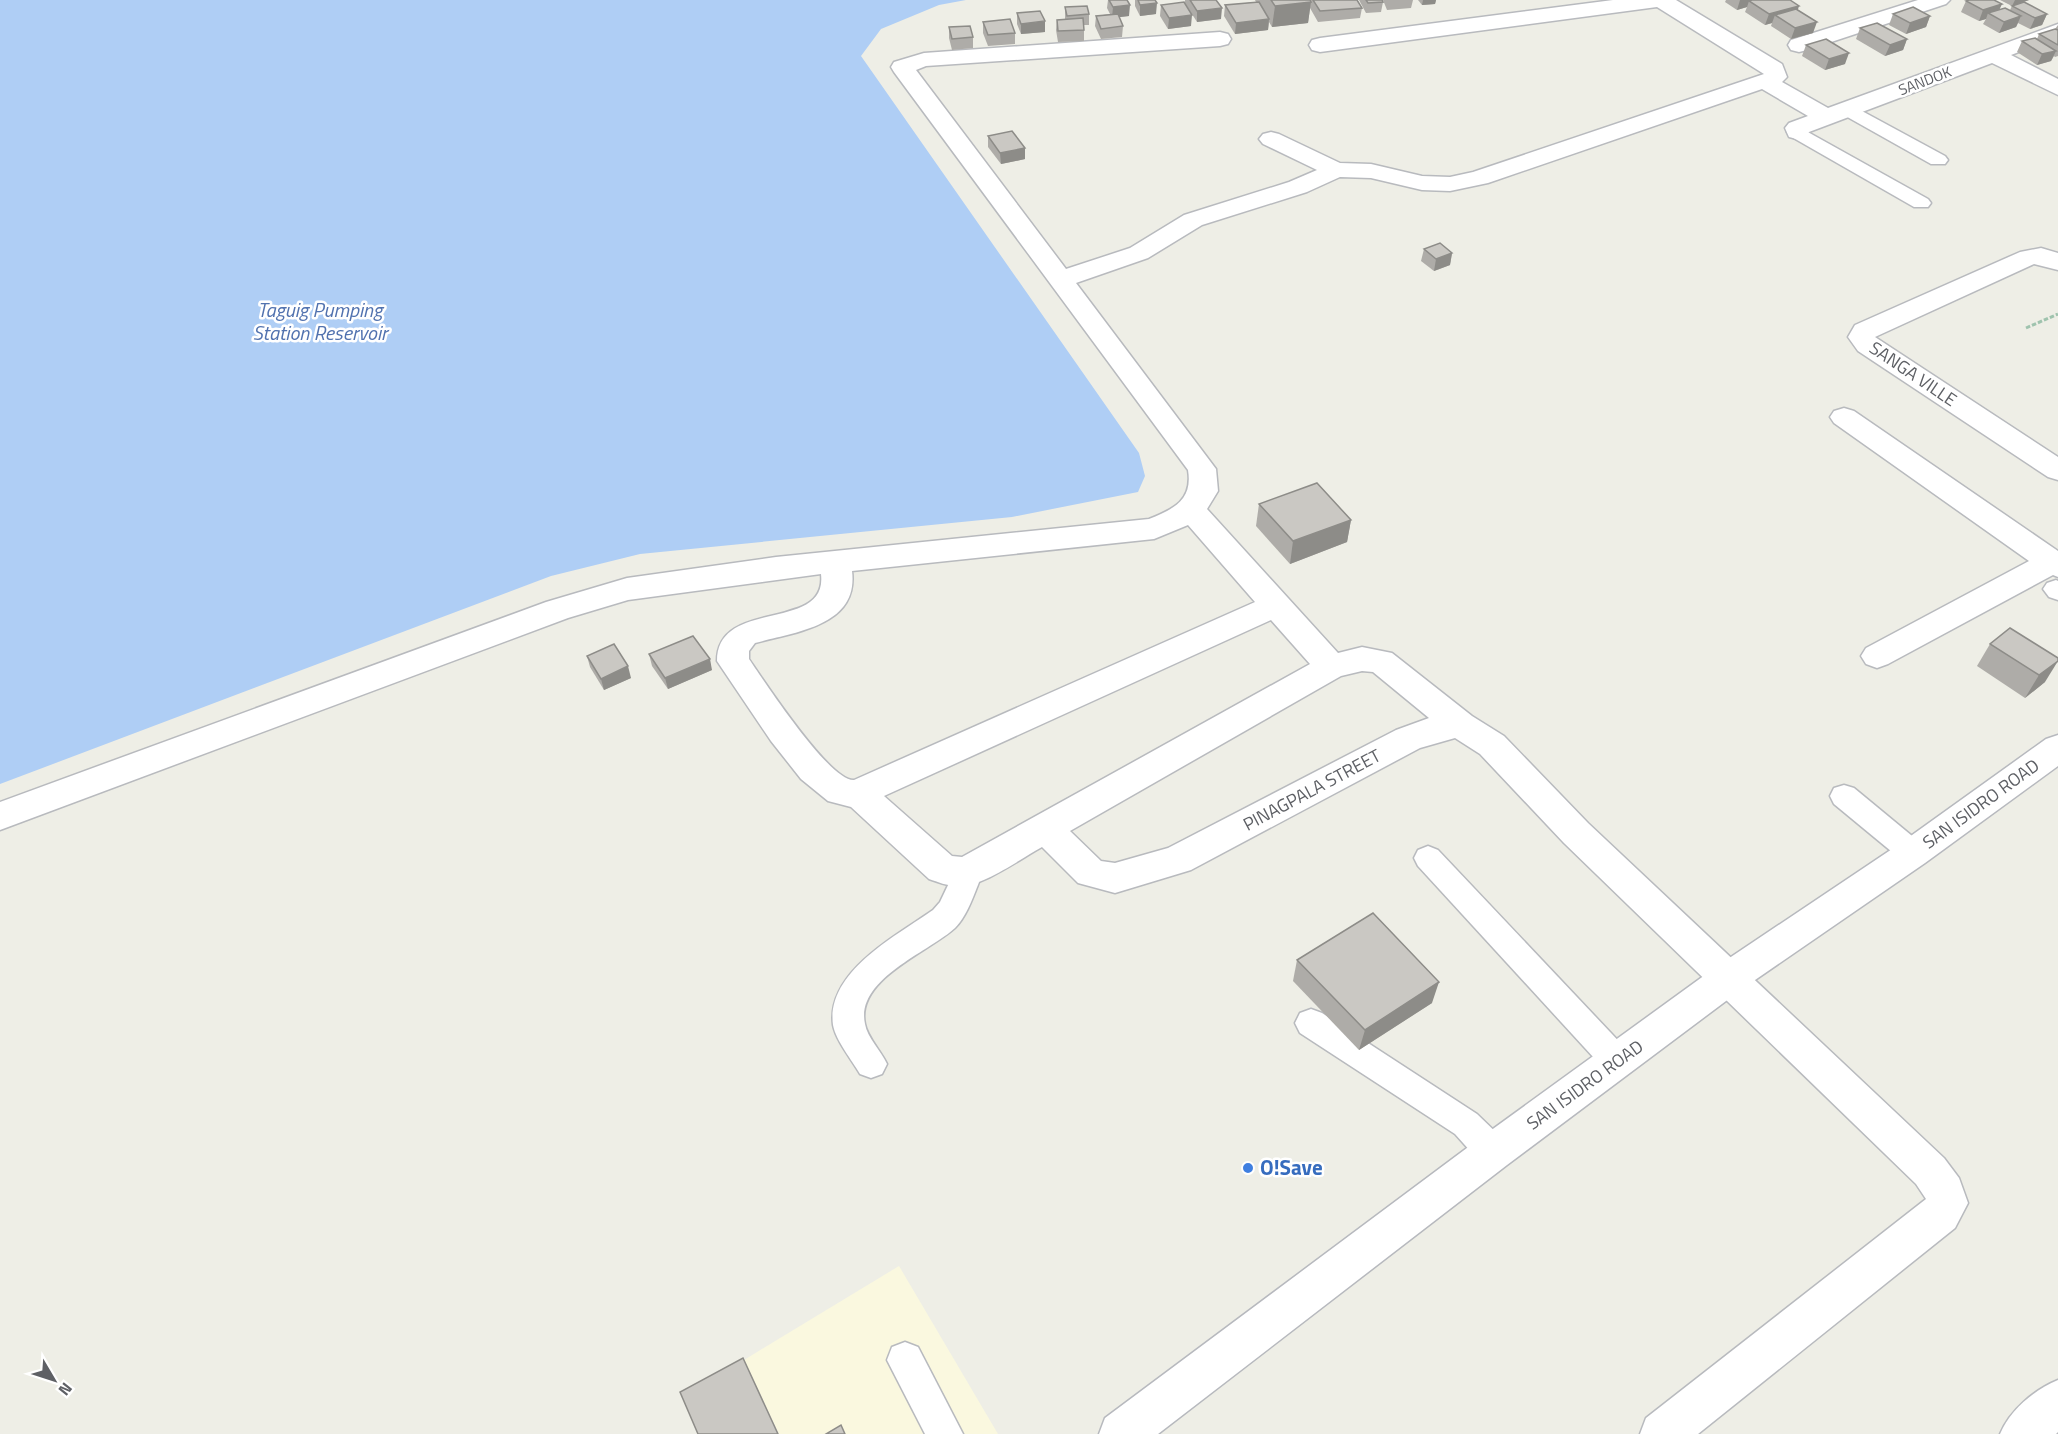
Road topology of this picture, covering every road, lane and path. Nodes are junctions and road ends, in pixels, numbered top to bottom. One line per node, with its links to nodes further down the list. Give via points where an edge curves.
1 (1661, 0): 7 (street); 10 (street, via 1774,69 1776,77)
2 (1888, 0): 4 (street)
3 (1939, 0): 4 (street)
4 (1908, 11): 8 (street)
5 (2058, 30): 9 (street, SANDOK)
6 (1220, 39): 19 (street, via 924,60 902,67)
7 (1320, 45)
8 (1798, 45)
9 (1994, 55): 11 (street); 12 (street, SANDOK)
10 (1765, 82): 12 (street); 16 (street, via 1479,178 1450,184 1422,183 1353,168)
11 (2058, 88)
12 (1838, 114): 13 (street, SANDOK, via 1797,128); 15 (lane)
13 (1797, 132): 17 (lane)
14 (1271, 139): 16 (street)
15 (1938, 160)
16 (1336, 170): 19 (street, via 1298,187 1193,220 1139,253)
17 (1921, 203)
18 (2058, 261): 23 (street, SANGA VILLE, via 2029,257 1864,331 1861,338)
19 (1062, 279): 24 (street, via 1202,469 1206,482 1202,496)
20 (2058, 314): 21 (path)
21 (2026, 328)
22 (1844, 417): 26 (street)
23 (2058, 470)
24 (1191, 510): 25 (street, via 1155,529); 27 (street)
25 (836, 561): 32 (street, via 838,585 830,604 810,616 744,635 733,649 733,661 771,716 812,765 842,793); 34 (street, via 627,589 556,610)
26 (2056, 577): 28 (street)
27 (1276, 604): 29 (street); 32 (street)
28 (1877, 656)
29 (1331, 668): 30 (street, via 1362,659 1381,661); 35 (street)
30 (1460, 725): 35 (street, PINAGPALA STREET, via 1408,739 1178,860 1115,878 1091,873); 39 (street, via 1492,745 1576,833)
31 (2058, 748): 36 (street, SAN ISIDRO ROAD)
32 (858, 794): 38 (street, via 942,869)
33 (1844, 795): 36 (lane)
34 (0, 816)
35 (1045, 829): 38 (street)
36 (1913, 853): 39 (street, SAN ISIDRO ROAD)
37 (1428, 858): 41 (lane)
38 (969, 870): 42 (lane, via 944,919 891,955 867,976 849,1001 849,1027)
39 (1729, 978): 41 (street, SAN ISIDRO ROAD); 48 (street, via 1929,1171 1945,1192 1947,1203 1940,1214)
40 (1311, 1023): 43 (lane, via 1467,1124)
41 (1617, 1061): 43 (street, SAN ISIDRO ROAD)
42 (871, 1064)
43 (1493, 1152): 47 (street, SAN ISIDRO ROAD)
44 (905, 1360): 46 (lane)
45 (2058, 1402): 49 (street)
46 (945, 1434)
47 (1120, 1434)
48 (1662, 1434)
49 (2022, 1434)

